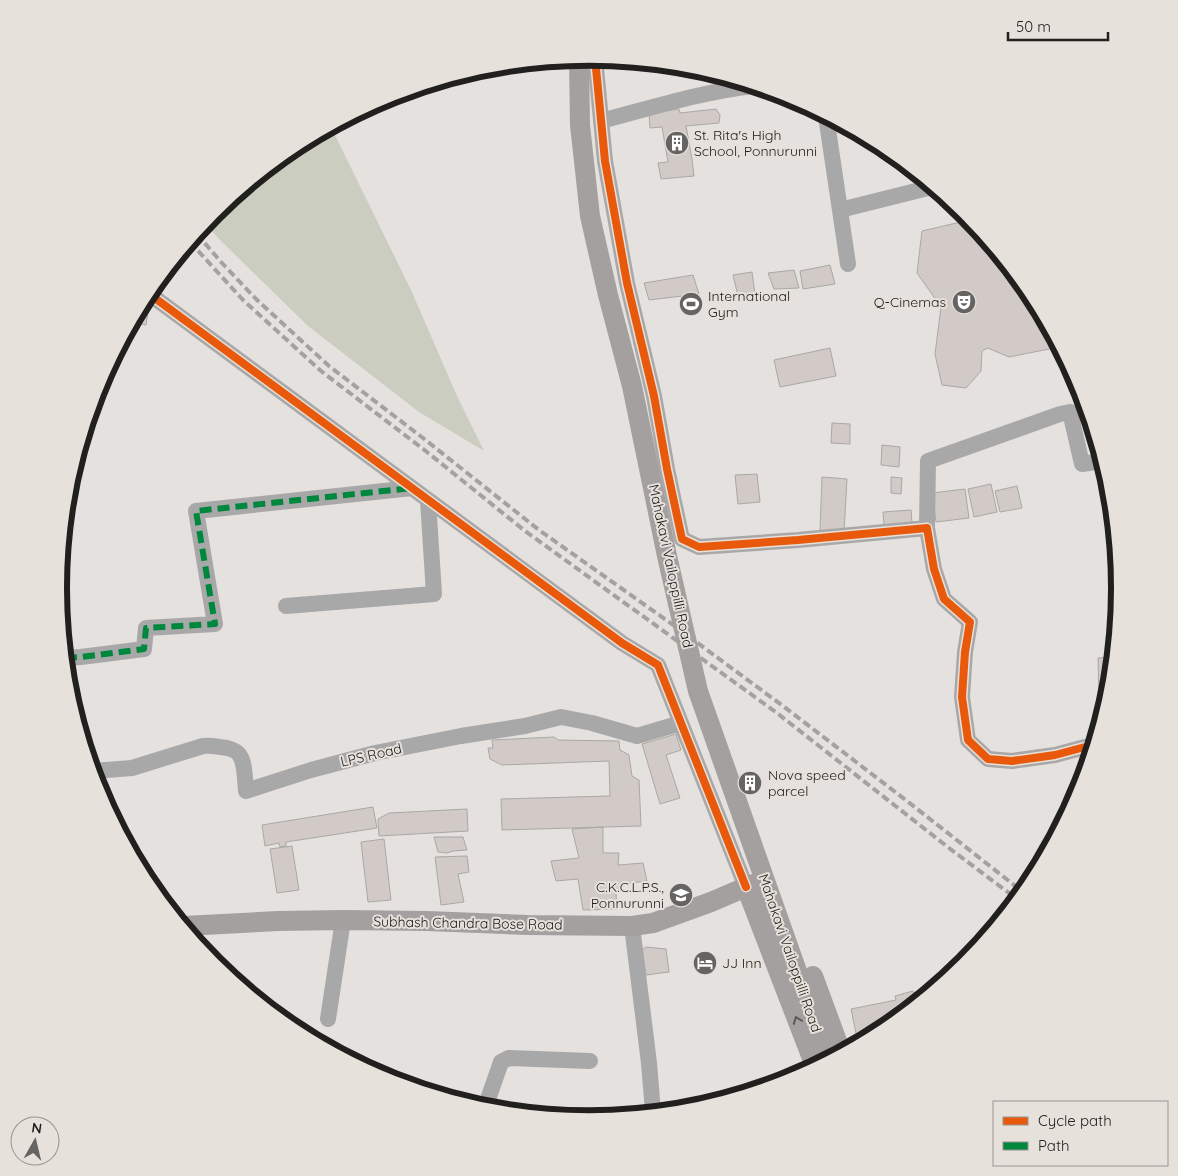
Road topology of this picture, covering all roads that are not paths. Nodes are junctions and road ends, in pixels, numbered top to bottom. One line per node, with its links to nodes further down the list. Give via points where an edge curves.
1 (579, 66): 25 (main road, Mahakavi Vailoppilli Road, via 580,125 590,216 632,386 698,691)
2 (596, 66): 4 (street)
3 (737, 88): 4 (street)
4 (601, 121): 13 (street, via 627,283 654,396 682,539 699,547)
5 (827, 124): 7 (street)
6 (925, 189): 7 (street)
7 (840, 210): 8 (street)
8 (848, 264)
9 (155, 298): 11 (street)
10 (1095, 462): 13 (street, via 1082,464 1070,412 928,461)
11 (412, 488): 12 (street); 15 (street, via 196,511 215,624 146,628 144,648)
12 (428, 500): 14 (street, via 434,594); 16 (street, via 622,643 658,665)
13 (927, 528): 17 (street, via 934,568 944,598 970,622 962,697 968,740 988,759 1012,761)
14 (286, 606)
15 (72, 658)
16 (681, 723): 18 (street, LPS Road, via 637,736 562,717 375,753 246,791 241,756 219,746 203,746 132,768); 19 (street)
17 (1086, 747)
18 (100, 770)
19 (746, 887): 22 (main road, Subhash Chandra Bose Road, via 653,923); 24 (main road, Subhash Chandra Bose Road, via 776,876); 26 (main road, one-way to 19)
20 (343, 920): 21 (main road, Subhash Chandra Bose Road); 22 (main road, Subhash Chandra Bose Road); 23 (street)
21 (192, 926)
22 (632, 926): 29 (street)
23 (328, 1019)
24 (839, 1046)
25 (826, 1053)
26 (812, 1059)
27 (590, 1062): 28 (street, via 509,1058 501,1062)
28 (488, 1100)
29 (653, 1106)

